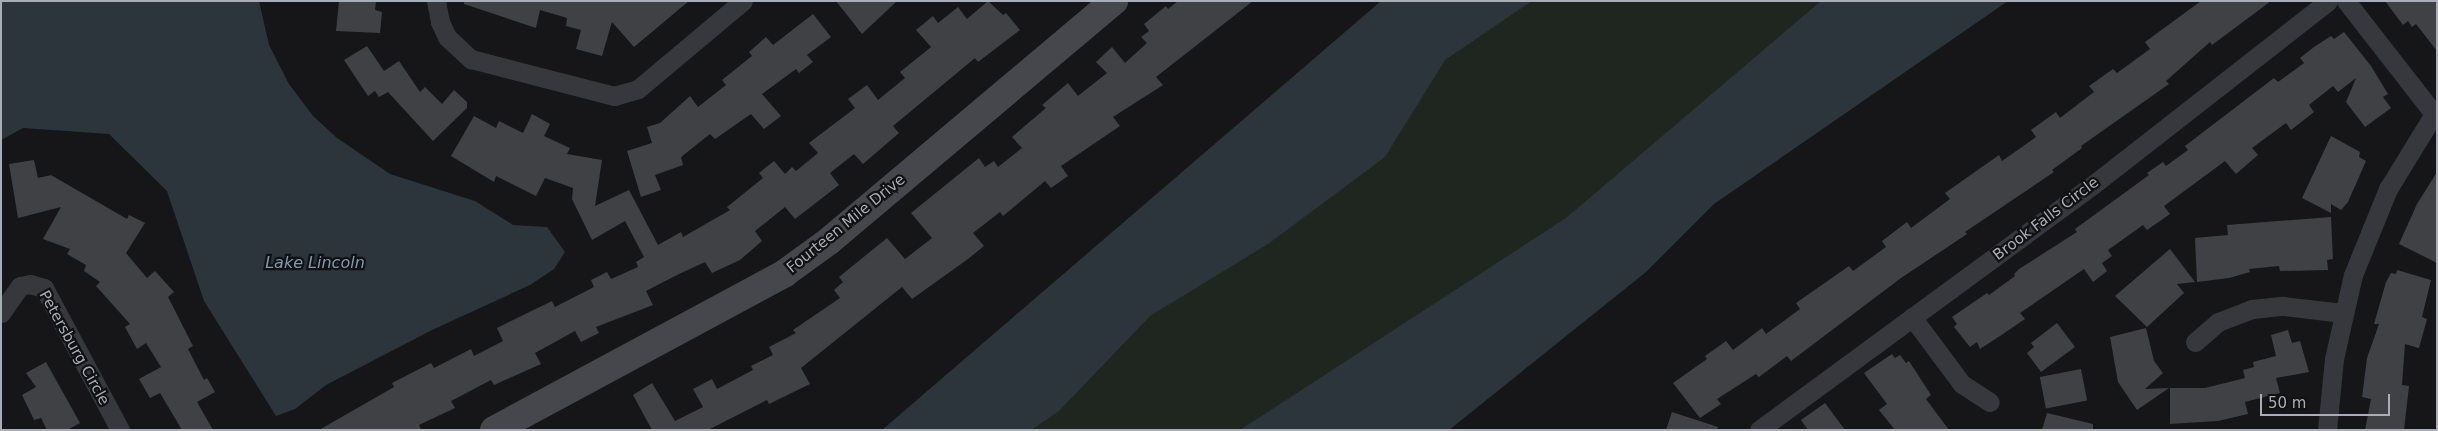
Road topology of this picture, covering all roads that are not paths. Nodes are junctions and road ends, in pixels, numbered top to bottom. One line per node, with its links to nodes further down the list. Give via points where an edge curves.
1 (436, 1): 2 (street, via 447,37 472,59 614,96 638,89)
2 (743, 1)
3 (1114, 1): 12 (street, Fourteen Mile Drive, via 829,241 785,273)
4 (2328, 1): 8 (street, Brook Falls Circle, via 2094,184)
5 (2346, 1): 7 (street, via 2434,114 2388,189 2369,231)
6 (1, 313): 11 (street, Petersburg Circle, via 20,286 30,284 44,288)
7 (2343, 313): 9 (street, via 2311,307 2252,309 2218,322); 14 (street, via 2334,359)
8 (1912, 317): 10 (street, via 1962,384); 13 (street, Brook Falls Circle)
9 (2195, 342)
10 (1990, 402)
11 (120, 430)
12 (494, 430)
13 (1759, 430)
14 (2327, 430)

